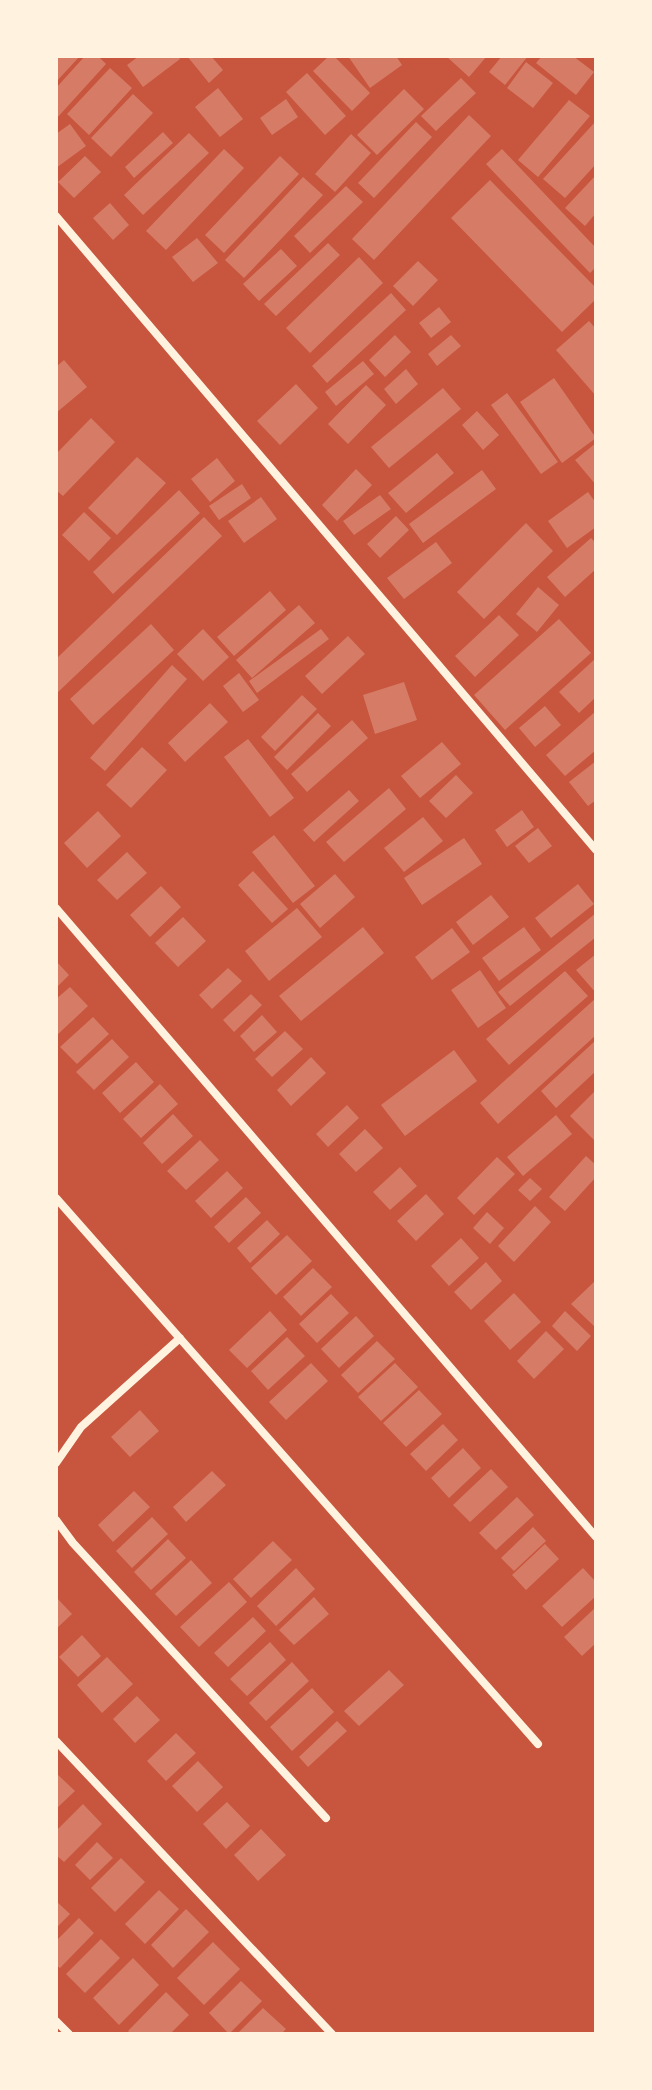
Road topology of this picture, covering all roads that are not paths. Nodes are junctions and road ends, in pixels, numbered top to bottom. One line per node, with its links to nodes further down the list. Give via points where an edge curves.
1 (56, 216): 2 (street)
2 (596, 850)
3 (56, 908): 8 (street)
4 (56, 1198): 5 (street)
5 (180, 1338): 6 (street, via 81,1427); 10 (street)
6 (56, 1463)
7 (56, 1520): 11 (street)
8 (596, 1537)
9 (56, 1741): 14 (street)
10 (538, 1744)
11 (326, 1818)
12 (56, 2021): 13 (street)
13 (69, 2034)
14 (332, 2034)

